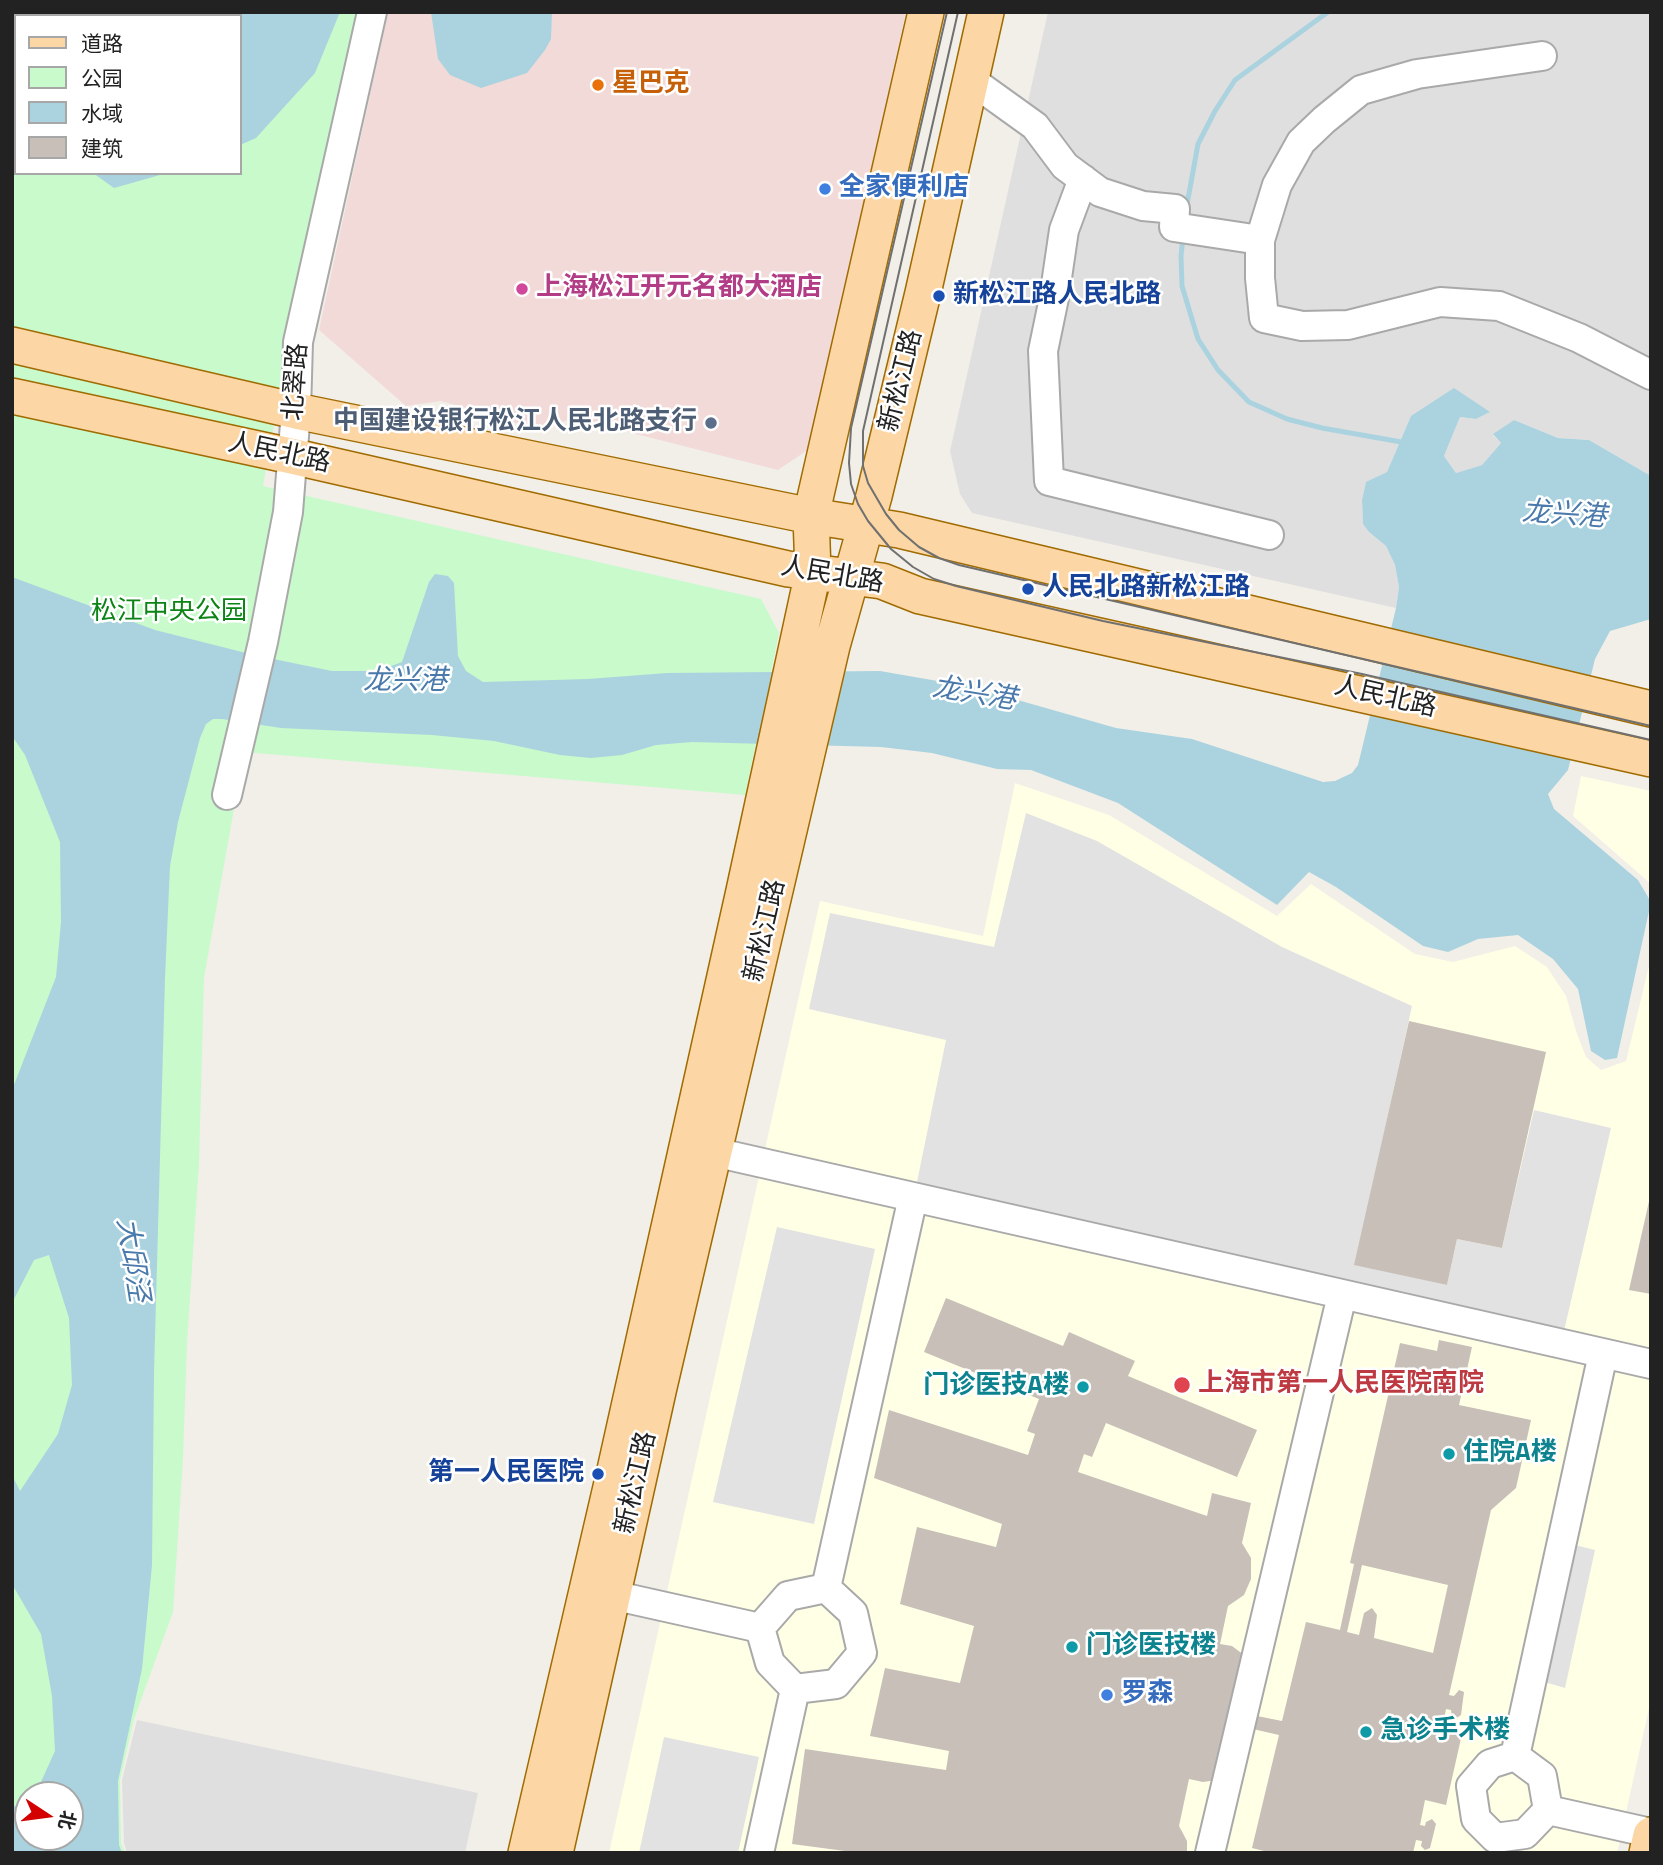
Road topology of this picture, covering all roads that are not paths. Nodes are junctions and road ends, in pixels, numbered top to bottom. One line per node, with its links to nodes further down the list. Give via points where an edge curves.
1 (372, 12): 11 (street, 北翠路, via 298,342)
2 (926, 12): 13 (main road, 新松江路)
3 (986, 12): 5 (main road, 新松江路)
4 (1542, 56): 7 (street, via 1417,74 1362,90 1301,142 1277,185)
5 (971, 80): 6 (street, via 1035,126 1065,166); 14 (main road, 新松江路)
6 (1083, 179): 7 (street, via 1100,192 1143,206 1175,209 1184,228); 15 (street, via 1064,230 1043,351 1049,481)
7 (1260, 240): 9 (street, via 1264,318 1302,326 1348,325 1440,302 1499,306 1578,338)
8 (12, 345): 11 (main road, 人民北路)
9 (1651, 375)
10 (12, 396): 12 (main road, 人民北路)
11 (296, 411): 12 (street, 北翠路); 13 (main road, 人民北路)
12 (291, 456): 16 (main road, 人民北路); 21 (street, 北翠路, via 288,512)
13 (811, 516): 14 (main road, 人民北路); 16 (main road, 新松江路)
14 (866, 526): 17 (main road, 新松江路); 18 (main road, 人民北路, via 925,536)
15 (1269, 535)
16 (813, 572): 17 (main road, 人民北路); 19 (main road, 新松江路, via 793,663)
17 (851, 577): 19 (main road, 新松江路, via 827,669); 20 (main road, 人民北路)
18 (1651, 709)
19 (790, 753): 22 (main road, 新松江路); 35 (main road, 新松江路)
20 (1651, 759)
21 (227, 796)
22 (714, 1152): 23 (street); 28 (main road, 新松江路)
23 (913, 1197): 24 (street); 27 (street)
24 (1342, 1295): 25 (street); 38 (street)
25 (1603, 1354): 26 (street); 31 (street)
26 (1651, 1364)
27 (826, 1588): 29 (street, via 788,1595); 30 (street, via 853,1613 862,1653 836,1684)
28 (612, 1595): 29 (street); 36 (main road, 新松江路)
29 (760, 1628): 30 (street, via 770,1663)
30 (795, 1689): 37 (street)
31 (1515, 1756): 32 (street, via 1542,1776); 34 (street, via 1490,1764 1471,1786 1476,1819)
32 (1548, 1810): 33 (street); 34 (street, via 1525,1834)
33 (1651, 1834): 39 (main road)
34 (1493, 1845)
35 (526, 1853)
36 (555, 1853)
37 (759, 1853)
38 (1210, 1853)
39 (1647, 1853)

